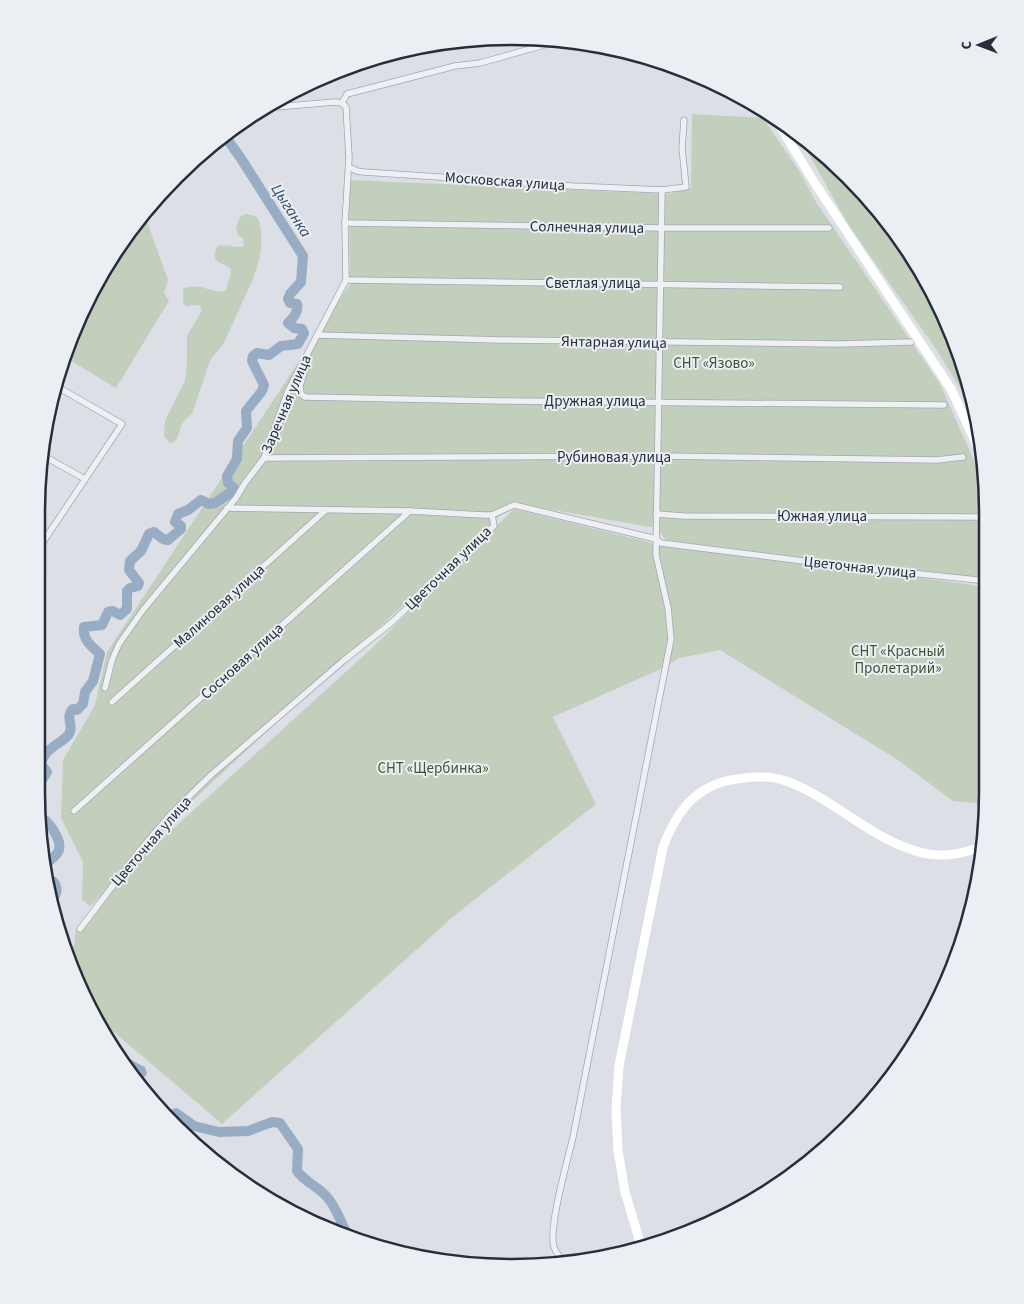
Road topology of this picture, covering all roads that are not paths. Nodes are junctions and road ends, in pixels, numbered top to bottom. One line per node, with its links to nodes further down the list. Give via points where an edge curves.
1 (541, 46): 2 (street, via 348,94)
2 (344, 105): 3 (street, via 326,102); 6 (street, Заречная улица)
3 (282, 106)
4 (684, 120): 7 (street, Московская улица, via 682,148 686,187)
5 (784, 133): 21 (main road, via 951,389)
6 (348, 166): 7 (street, Московская улица, via 364,172); 8 (street, Заречная улица)
7 (662, 190): 9 (street)
8 (346, 223): 9 (street, Солнечная улица); 11 (street, Заречная улица)
9 (662, 228): 10 (street, Солнечная улица); 12 (street)
10 (829, 228)
11 (346, 280): 12 (street, Светлая улица); 14 (street, Заречная улица)
12 (661, 284): 13 (street, Светлая улица); 16 (street)
13 (840, 287)
14 (316, 335): 15 (street, Заречная улица); 16 (street, Янтарная улица)
15 (313, 342): 19 (street, Дружная улица, via 300,386 305,397); 25 (street, Заречная улица, via 288,391)
16 (660, 342): 17 (street, Янтарная улица); 19 (street)
17 (911, 342)
18 (62, 389): 26 (street, via 122,424)
19 (658, 401): 20 (street, Дружная улица); 22 (street)
20 (944, 405)
21 (972, 435)
22 (657, 456): 23 (street, Рубиновая улица, via 937,460); 25 (street, Рубиновая улица); 30 (street)
23 (963, 457)
24 (48, 458): 26 (street)
25 (264, 458): 27 (street, Заречная улица)
26 (85, 479): 33 (street)
27 (227, 508): 28 (street); 36 (street, Заречная улица, via 148,603 119,644)
28 (326, 510): 29 (street); 37 (street, Малиновая улица)
29 (410, 511): 31 (street); 38 (street, Сосновая улица)
30 (656, 514): 32 (street, Южная улица); 34 (street)
31 (492, 515): 34 (street, Цветочная улица, via 514,505); 40 (street, Цветочная улица, via 494,526 391,623 343,660 210,775 170,815)
32 (979, 516)
33 (45, 537)
34 (656, 539): 35 (street, Цветочная улица, via 661,543); 42 (street, via 670,638 555,1218 554,1246)
35 (979, 580)
36 (105, 688)
37 (112, 702)
38 (74, 811)
39 (975, 848): 41 (main road, via 942,856 923,853 901,845 804,789 763,777 742,777 718,783 683,808 663,847 619,1066 618,1151 625,1192)
40 (80, 929)
41 (640, 1241)
42 (559, 1256)

